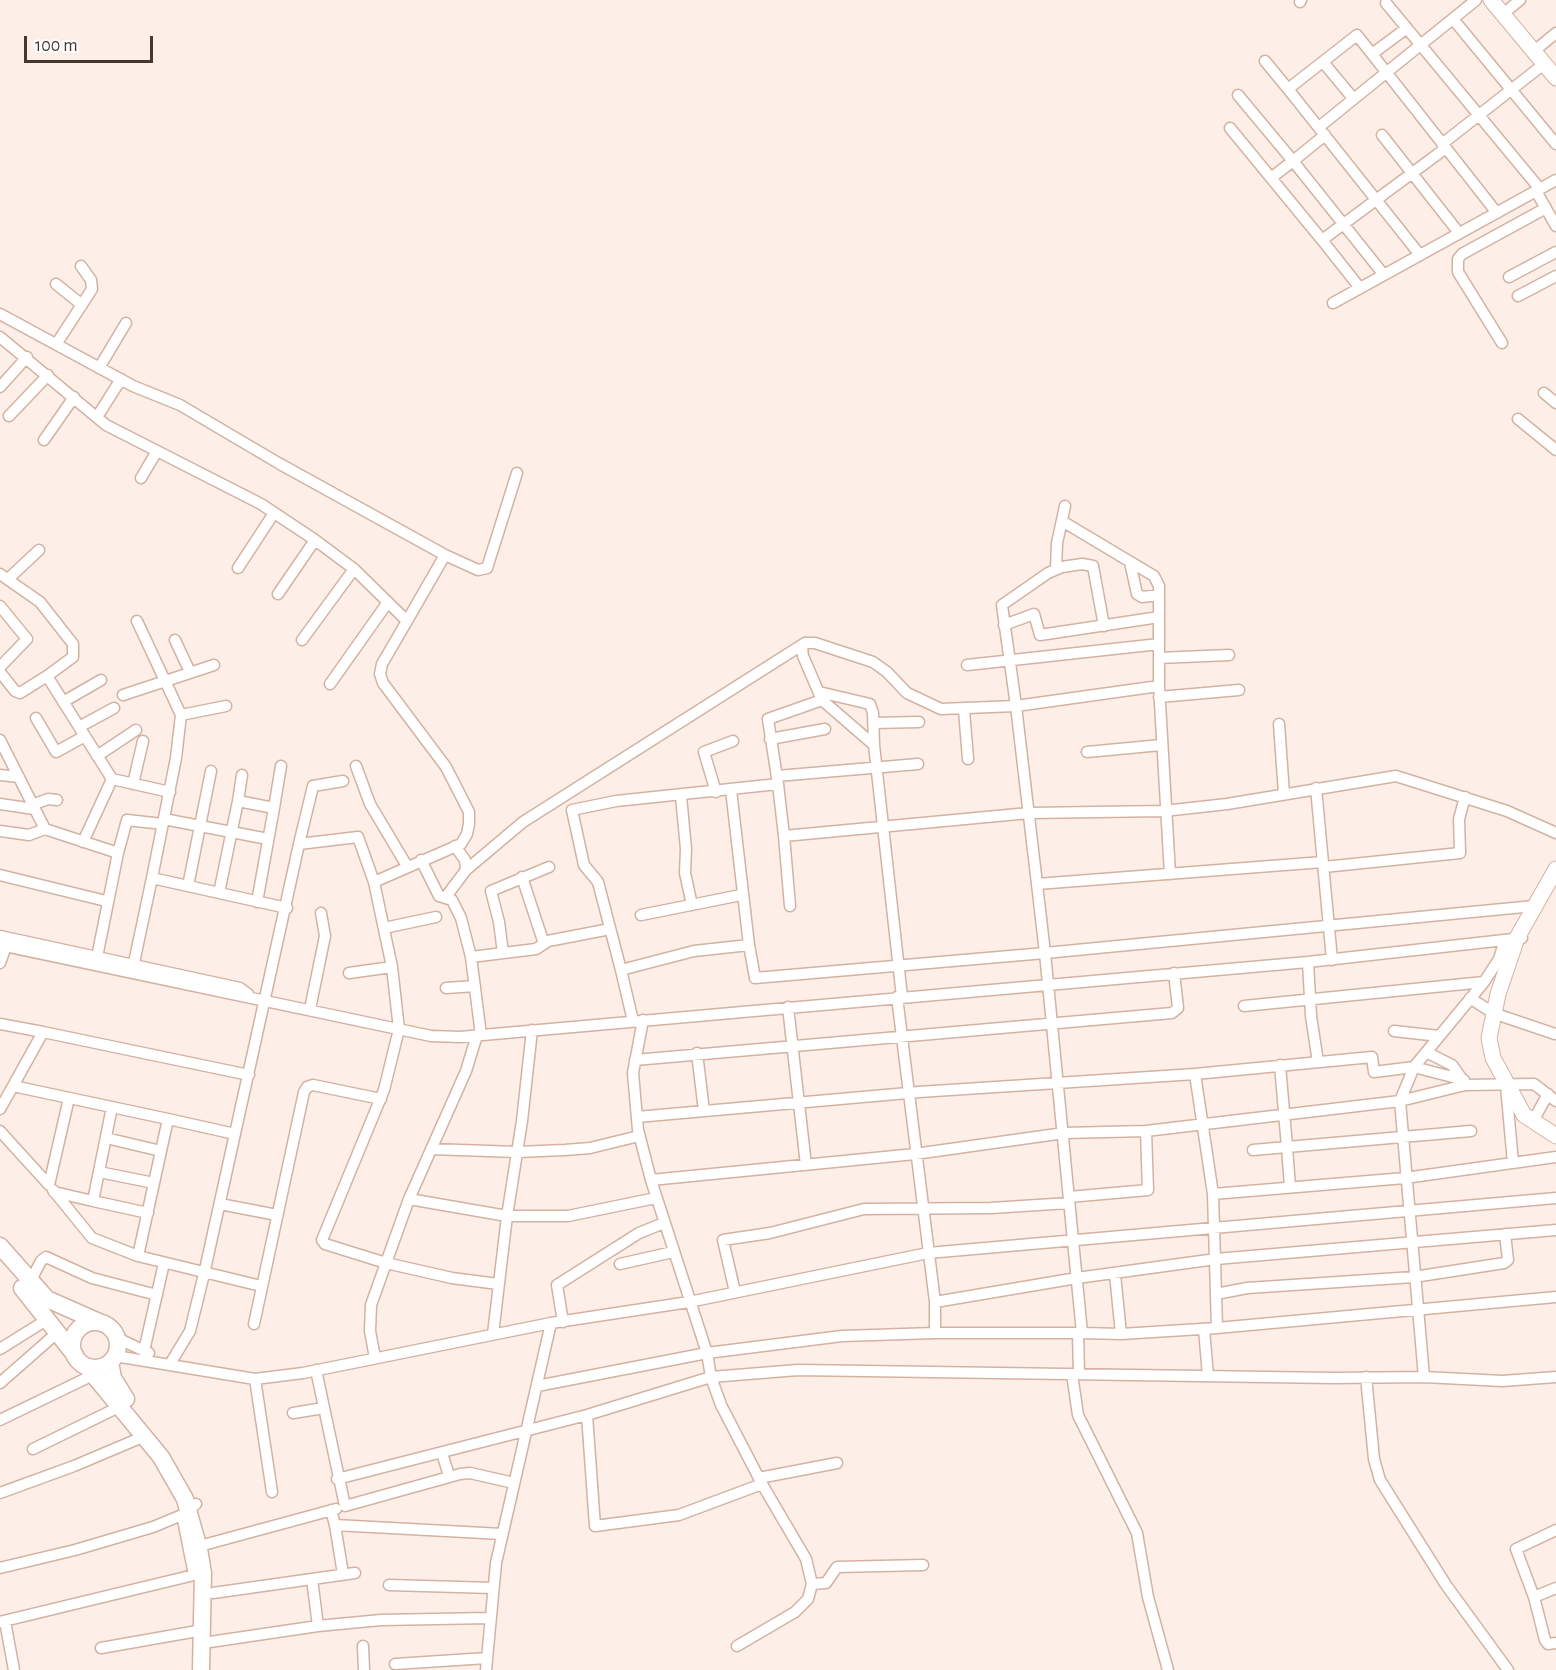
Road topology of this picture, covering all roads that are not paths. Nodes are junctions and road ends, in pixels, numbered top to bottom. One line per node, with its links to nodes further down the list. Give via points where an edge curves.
1 (1476, 0): 5 (street)
2 (1491, 0): 13 (main road)
3 (1386, 3): 6 (street)
4 (1510, 3): 9 (main road)
5 (1453, 19): 8 (street); 17 (street)
6 (1407, 28): 8 (street); 10 (street)
7 (1556, 33): 9 (street)
8 (1421, 45): 14 (street); 20 (street)
9 (1539, 46): 13 (main road)
10 (1372, 54): 12 (street, via 1357,35); 14 (street)
11 (1265, 61): 16 (street)
12 (1323, 62): 16 (street); 19 (street)
13 (1550, 65): 15 (main road); 17 (street)
14 (1386, 73): 19 (street); 25 (street)
15 (1556, 78)
16 (1288, 89): 22 (street)
17 (1512, 90): 20 (street); 24 (street)
18 (1238, 95): 26 (street)
19 (1352, 97): 22 (street)
20 (1479, 115): 25 (street); 30 (street)
21 (1230, 128): 28 (street)
22 (1322, 131): 26 (street); 31 (street)
23 (1382, 135): 27 (street)
24 (1556, 144)
25 (1444, 146): 27 (street); 33 (street)
26 (1293, 162): 28 (street); 34 (street)
27 (1413, 173): 31 (street); 36 (street)
28 (1271, 178): 37 (street)
29 (1555, 182): 30 (street)
30 (1538, 190): 32 (street); 33 (street)
31 (1377, 199): 34 (street); 39 (street)
32 (1546, 208): 35 (street); 52 (street, via 1462,254 1458,260 1458,272)
33 (1497, 213): 36 (street)
34 (1344, 224): 37 (street); 41 (street)
35 (1556, 226)
36 (1459, 233): 39 (street)
37 (1322, 240): 45 (street)
38 (1556, 252): 43 (street)
39 (1420, 255): 41 (street)
40 (81, 266): 48 (street, via 92,285)
41 (1384, 275): 45 (street)
42 (1556, 276): 46 (street)
43 (1509, 277)
44 (56, 284): 48 (street)
45 (1360, 288): 47 (street)
46 (1518, 296)
47 (1333, 303)
48 (82, 305): 53 (street)
49 (0, 314): 53 (street)
50 (126, 323): 55 (street)
51 (0, 337): 54 (street)
52 (1502, 343)
53 (57, 344): 55 (street)
54 (27, 357): 56 (street); 58 (street)
55 (99, 368): 57 (street)
56 (48, 375): 60 (street); 62 (street)
57 (121, 380): 63 (street); 75 (street, via 180,405)
58 (0, 387)
59 (1544, 393): 61 (street)
60 (74, 397): 63 (street); 65 (street)
61 (1556, 403)
62 (9, 416)
63 (97, 417): 67 (street)
64 (1518, 419): 66 (street)
65 (44, 440)
66 (1556, 450)
67 (157, 451): 69 (street); 71 (street)
68 (517, 473): 75 (street, via 487,568 478,570)
69 (141, 478)
70 (1065, 506): 72 (street)
71 (274, 513): 73 (street); 77 (street)
72 (1062, 521): 76 (street); 79 (street)
73 (315, 540): 78 (street); 81 (street)
74 (39, 550): 80 (street)
75 (445, 555): 87 (street)
76 (1130, 562): 82 (street, via 1154,576); 82 (street, via 1137,594)
77 (238, 568)
78 (354, 569): 83 (street); 91 (street)
79 (1056, 569): 88 (street, via 1005,601 1001,612); 89 (street, via 1093,566)
80 (4, 577): 101 (street, via 40,602 73,644 73,657)
81 (278, 594)
82 (1159, 595): 85 (street)
83 (388, 602): 87 (street); 104 (street)
84 (0, 606): 99 (street, via 27,639)
85 (1159, 617): 89 (street); 93 (street)
86 (137, 621): 103 (street)
87 (407, 621): 168 (street, via 380,674 446,767 469,812 467,834)
88 (1004, 626): 89 (street, via 1034,614 1040,635); 96 (street)
89 (1104, 626)
90 (175, 640): 100 (street)
91 (302, 640)
92 (805, 643): 108 (street, via 803,656); 113 (street, via 873,662 906,693 931,706); 175 (street, via 523,822)
93 (1159, 644): 95 (street); 96 (street)
94 (1229, 655): 95 (street)
95 (1159, 658): 106 (street)
96 (1009, 660): 98 (street); 111 (street)
97 (214, 665): 100 (street)
98 (967, 665)
99 (0, 669): 101 (street, via 20,693)
100 (190, 672): 103 (street)
101 (47, 676): 109 (street)
102 (101, 680): 109 (street)
103 (166, 680): 107 (street); 114 (street)
104 (330, 684)
105 (1239, 690): 106 (street)
106 (1159, 692): 111 (street); 127 (street)
107 (123, 695)
108 (820, 696): 117 (street, via 870,704); 122 (street, via 768,719); 126 (street)
109 (63, 702): 121 (street)
110 (226, 706): 114 (street)
111 (1016, 706): 113 (street); 156 (street)
112 (114, 708): 121 (street)
113 (964, 710): 130 (street)
114 (181, 715): 145 (street)
115 (36, 718): 121 (street, via 56,752)
116 (919, 722): 117 (street)
117 (874, 723): 126 (street)
118 (1279, 724): 147 (street)
119 (825, 729): 122 (street)
120 (136, 730): 129 (street)
121 (82, 731): 129 (street)
122 (770, 739): 140 (street)
123 (0, 740): 138 (street)
124 (143, 741): 142 (street)
125 (733, 741): 146 (street, via 704,752)
126 (874, 745): 134 (street)
127 (1161, 745): 128 (street); 155 (street)
128 (1088, 752)
129 (97, 756): 139 (street)
130 (968, 759)
131 (918, 764): 134 (street)
132 (281, 766): 154 (street)
133 (356, 766): 172 (street, via 370,804)
134 (878, 767): 140 (street); 158 (street)
135 (211, 771): 159 (street)
136 (0, 775): 138 (street)
137 (242, 775): 151 (street)
138 (19, 777): 153 (street)
139 (112, 779): 142 (street); 166 (street)
140 (777, 780): 144 (street); 164 (street)
141 (342, 781): 167 (street, via 313,786)
142 (133, 784): 145 (street)
143 (1316, 788): 147 (street); 149 (street, via 1396,776); 171 (street)
144 (731, 790): 146 (street); 185 (street)
145 (170, 792): 157 (street)
146 (716, 792): 148 (street)
147 (1284, 794): 155 (street)
148 (681, 796): 189 (street); 198 (street, via 616,801 572,810 584,865 598,882)
149 (1465, 797): 163 (street); 171 (street, via 1459,819 1460,853)
150 (57, 800): 153 (street, via 48,799)
151 (238, 801): 154 (street); 162 (street)
152 (0, 804): 153 (street)
153 (33, 807): 160 (street)
154 (274, 808): 165 (street)
155 (1164, 811): 156 (street); 176 (street)
156 (1029, 813): 158 (street); 181 (street)
157 (164, 822): 159 (street); 169 (street, via 127,820); 179 (street)
158 (883, 825): 164 (street); 210 (street)
159 (200, 826): 162 (street); 182 (street)
160 (45, 829): 161 (street, via 34,834); 166 (street)
161 (0, 831)
162 (232, 833): 165 (street); 184 (street)
163 (1556, 833)
164 (784, 836): 190 (street)
165 (268, 839): 188 (street)
166 (83, 842): 169 (street)
167 (299, 844): 180 (street, via 358,837); 192 (street)
168 (455, 846): 170 (street); 175 (street, via 465,860)
169 (118, 852): 187 (street)
170 (422, 860): 172 (street); 186 (street, via 439,896)
171 (1323, 865): 176 (street); 196 (street)
172 (407, 866): 180 (street)
173 (549, 867): 178 (street)
174 (1556, 869): 191 (main road)
175 (466, 870): 186 (street)
176 (1170, 874): 181 (street)
177 (0, 875): 187 (street)
178 (522, 877): 201 (street); 204 (street, via 491,891)
179 (152, 878): 182 (street); 212 (street)
180 (374, 882): 197 (street)
181 (1037, 884): 203 (street)
182 (188, 886): 184 (street)
183 (1556, 887): 199 (main road)
184 (219, 893): 188 (street)
185 (741, 895): 189 (street); 202 (street)
186 (445, 898): 206 (street, via 452,900 461,918)
187 (106, 901): 205 (street)
188 (256, 902): 192 (street)
189 (692, 905): 194 (street)
190 (790, 906)
191 (1534, 906): 196 (street); 199 (main road)
192 (287, 909): 222 (street)
193 (321, 913): 226 (street, via 325,936)
194 (641, 915)
195 (436, 917): 197 (street)
196 (1329, 926): 203 (street); 207 (street)
197 (384, 928): 211 (street)
198 (610, 929): 201 (street); 213 (street)
199 (1515, 941): 207 (street); 216 (street); 227 (main road)
200 (2, 942): 205 (street); 209 (street); 212 (street)
201 (544, 944): 204 (street, via 536,949)
202 (749, 945): 210 (street, via 755,978); 213 (street, via 694,951)
203 (1045, 952): 210 (street); 217 (street)
204 (503, 953): 206 (street)
205 (97, 957): 212 (street)
206 (471, 957): 218 (street)
207 (1332, 960): 208 (street)
208 (1308, 962): 215 (street); 223 (street)
209 (0, 963)
210 (899, 966): 220 (street)
211 (392, 967): 214 (street); 231 (street)
212 (132, 969): 222 (street)
213 (621, 970): 228 (street)
214 (349, 973)
215 (1174, 973): 217 (street); 230 (street, via 1176,1011)
216 (1484, 982): 221 (street); 223 (street)
217 (1048, 983): 220 (street); 230 (street)
218 (475, 986): 219 (street); 235 (street)
219 (446, 988)
220 (899, 997): 225 (street); 237 (street)
221 (1470, 998): 227 (street); 238 (street)
222 (264, 999): 226 (street); 247 (street)
223 (1310, 999): 224 (street); 243 (street)
224 (1244, 1006)
225 (788, 1007): 228 (street); 239 (street)
226 (310, 1009): 231 (street)
227 (1493, 1013): 236 (street); 251 (main road, via 1493,1058)
228 (638, 1021): 232 (street); 242 (street)
229 (0, 1024): 234 (street)
230 (1053, 1025): 237 (street); 249 (street)
231 (399, 1029): 235 (street, via 430,1036); 255 (street)
232 (532, 1030): 235 (street); 279 (street)
233 (1394, 1031): 238 (street)
234 (43, 1032): 247 (street); 250 (street)
235 (479, 1035): 276 (street)
236 (1555, 1035)
237 (901, 1036): 239 (street); 252 (street)
238 (1439, 1036): 240 (street)
239 (792, 1046): 241 (street); 257 (street)
240 (1426, 1052): 245 (street); 248 (street, via 1452,1065)
241 (697, 1053): 242 (street); 260 (street)
242 (635, 1060): 262 (street)
243 (1318, 1062): 244 (street); 245 (street, via 1372,1057 1374,1072)
244 (1280, 1065): 246 (street); 261 (street)
245 (1414, 1067): 248 (street); 256 (street)
246 (1195, 1074): 249 (street); 265 (street)
247 (249, 1075): 270 (street)
248 (1464, 1083): 251 (street); 256 (street)
249 (1058, 1084): 252 (street); 269 (street)
250 (13, 1086): 254 (street); 259 (street)
251 (1506, 1086): 253 (street, via 1534,1084); 264 (main road, via 1524,1115); 282 (street)
252 (908, 1093): 257 (street); 280 (street)
253 (1552, 1097): 264 (street)
254 (69, 1098): 258 (street); 289 (street)
255 (381, 1099): 300 (street, via 314,1085 307,1087); 315 (street, via 322,1240)
256 (1400, 1101): 261 (street); 274 (street)
257 (799, 1102): 260 (street); 283 (street)
258 (112, 1107): 263 (street); 273 (street)
259 (0, 1109)
260 (704, 1111): 262 (street)
261 (1284, 1114): 265 (street); 275 (street)
262 (637, 1117): 271 (street)
263 (168, 1119): 270 (street); 278 (street)
264 (1533, 1121): 272 (main road)
265 (1201, 1124): 267 (street); 290 (street)
266 (0, 1131): 289 (street)
267 (1146, 1131): 269 (street); 294 (street, via 1148,1190)
268 (1471, 1131): 274 (street)
269 (1064, 1133): 280 (street); 294 (street)
270 (235, 1134): 296 (street)
271 (639, 1136): 279 (street, via 590,1148); 286 (street)
272 (1556, 1136)
273 (105, 1138): 278 (street); 284 (street)
274 (1402, 1138): 275 (street); 285 (street)
275 (1287, 1147): 277 (street); 288 (street)
276 (431, 1149): 279 (street); 293 (street)
277 (1253, 1150)
278 (162, 1151): 287 (street)
279 (518, 1152): 301 (street)
280 (915, 1154): 283 (street); 297 (street)
281 (1556, 1157): 282 (street)
282 (1513, 1163): 285 (street)
283 (806, 1165): 286 (street)
284 (99, 1172): 287 (street); 295 (street)
285 (1405, 1178): 288 (street); 298 (street)
286 (651, 1180): 291 (street)
287 (154, 1183): 299 (street)
288 (1290, 1187): 290 (street)
289 (52, 1188): 295 (street); 311 (street, via 92,1238)
290 (1213, 1194): 303 (street)
291 (657, 1198): 301 (street, via 568,1216); 302 (street)
292 (1556, 1198): 298 (street)
293 (409, 1199): 301 (street); 315 (street)
294 (1069, 1200): 297 (street, via 991,1208); 306 (street)
295 (93, 1201): 299 (street)
296 (220, 1204): 300 (street); 317 (street)
297 (923, 1207): 310 (street); 324 (street, via 864,1209 770,1233 723,1240)
298 (1408, 1212): 303 (street); 307 (street)
299 (148, 1213): 311 (street)
300 (277, 1215): 323 (street)
301 (507, 1216): 322 (street)
302 (664, 1223): 309 (street); 332 (street, via 639,1233 557,1285)
303 (1213, 1227): 306 (street); 312 (street)
304 (1556, 1230): 305 (street)
305 (1505, 1234): 307 (street); 319 (street, via 1507,1262)
306 (1073, 1242): 310 (street); 320 (street)
307 (1411, 1242): 312 (street); 319 (street)
308 (0, 1246): 321 (main road)
309 (673, 1252): 316 (street); 328 (street)
310 (928, 1253): 324 (street); 329 (street)
311 (138, 1256): 314 (street)
312 (1216, 1259): 318 (street); 325 (street)
313 (0, 1262): 331 (main road)
314 (164, 1263): 317 (street); 326 (street)
315 (386, 1263): 322 (street); 347 (street, via 370,1305)
316 (620, 1264)
317 (204, 1274): 323 (street); 349 (street, via 190,1331)
318 (1115, 1274): 320 (street); 341 (street)
319 (1414, 1277): 325 (street, via 1247,1288); 330 (street)
320 (1077, 1278): 329 (street); 340 (street)
321 (30, 1282): 326 (street, via 46,1257 92,1278); 333 (main road, via 47,1299)
322 (498, 1284): 342 (street)
323 (261, 1286): 335 (street)
324 (735, 1292): 328 (street)
325 (1215, 1294): 336 (street)
326 (157, 1295): 345 (street)
327 (1556, 1297): 330 (street)
328 (689, 1302): 332 (street); 346 (street)
329 (935, 1302): 339 (street)
330 (1417, 1308): 336 (street); 356 (street)
331 (48, 1319): 338 (main road); 344 (street)
332 (563, 1322): 334 (street)
333 (100, 1323): 343 (main road, via 108,1326); 350 (main road, via 86,1324 76,1333 73,1347)
334 (551, 1323): 342 (street); 360 (street)
335 (254, 1324)
336 (1217, 1328): 337 (street)
337 (1204, 1329): 341 (street); 353 (street)
338 (58, 1332): 350 (main road); 359 (street)
339 (935, 1333): 340 (street); 346 (street, via 842,1336)
340 (1080, 1333): 341 (street); 352 (street)
341 (1121, 1334)
342 (493, 1335): 347 (street)
343 (117, 1338): 345 (street); 348 (main road)
344 (0, 1349)
345 (144, 1351): 349 (street)
346 (707, 1353): 354 (street); 360 (street)
347 (375, 1358): 351 (street)
348 (113, 1359): 349 (street); 350 (main road, via 99,1368); 378 (main road, via 113,1378 119,1389 184,1475)
349 (170, 1364): 358 (street)
350 (86, 1367): 361 (main road); 365 (street)
351 (316, 1370): 358 (street); 362 (street)
352 (1075, 1374): 353 (street); 354 (street, via 798,1370); 411 (street, via 1078,1414 1137,1533 1148,1597)
353 (1208, 1376): 355 (street)
354 (711, 1377): 364 (street); 373 (street)
355 (1366, 1377): 356 (street); 412 (street, via 1374,1459 1380,1480 1446,1585)
356 (1424, 1377): 357 (street, via 1502,1381)
357 (1556, 1377)
358 (255, 1379): 375 (street)
359 (0, 1383)
360 (537, 1386): 366 (street)
361 (121, 1406): 367 (main road); 368 (street)
362 (324, 1408): 363 (street); 372 (street)
363 (293, 1413)
364 (587, 1415): 366 (street); 373 (street, via 595,1526 679,1515)
365 (0, 1420)
366 (526, 1432): 369 (street); 374 (street)
367 (145, 1436): 376 (street); 378 (main road, via 176,1480)
368 (33, 1449)
369 (442, 1453): 371 (street); 372 (street)
370 (837, 1463): 373 (street)
371 (449, 1476): 374 (street, via 470,1473); 377 (street)
372 (337, 1479): 377 (street)
373 (760, 1481): 390 (street, via 801,1549)
374 (514, 1483): 382 (street)
375 (272, 1492)
376 (0, 1493)
377 (345, 1506): 379 (street)
378 (189, 1510): 383 (main road); 385 (street, via 153,1527); 387 (main road)
379 (331, 1510): 380 (street); 383 (street)
380 (335, 1525): 382 (street); 388 (street)
381 (1556, 1530): 395 (street, via 1516,1550)
382 (502, 1534): 392 (street)
383 (207, 1544): 387 (main road)
384 (923, 1565): 390 (street, via 837,1568 826,1583)
385 (0, 1568)
386 (355, 1573): 388 (street)
387 (203, 1574): 394 (main road); 397 (street); 399 (main road)
388 (343, 1574): 389 (street)
389 (312, 1579): 394 (street); 398 (street)
390 (812, 1584): 402 (street, via 808,1599 795,1612)
391 (389, 1585): 392 (street)
392 (493, 1588): 396 (street)
393 (1556, 1588): 395 (street)
394 (213, 1593): 399 (main road)
395 (1534, 1597): 400 (street, via 1545,1640 1548,1644)
396 (490, 1618): 398 (street, via 381,1620); 404 (street)
397 (3, 1622): 406 (street)
398 (318, 1626): 399 (street)
399 (207, 1638): 403 (street); 407 (main road); 408 (main road)
400 (1556, 1643)
401 (363, 1646): 409 (street)
402 (737, 1646)
403 (100, 1648)
404 (486, 1658): 405 (street); 410 (street)
405 (395, 1664)
406 (14, 1670)
407 (201, 1670)
408 (212, 1670)
409 (364, 1670)
410 (486, 1670)
411 (1168, 1670)
412 (1508, 1670)

